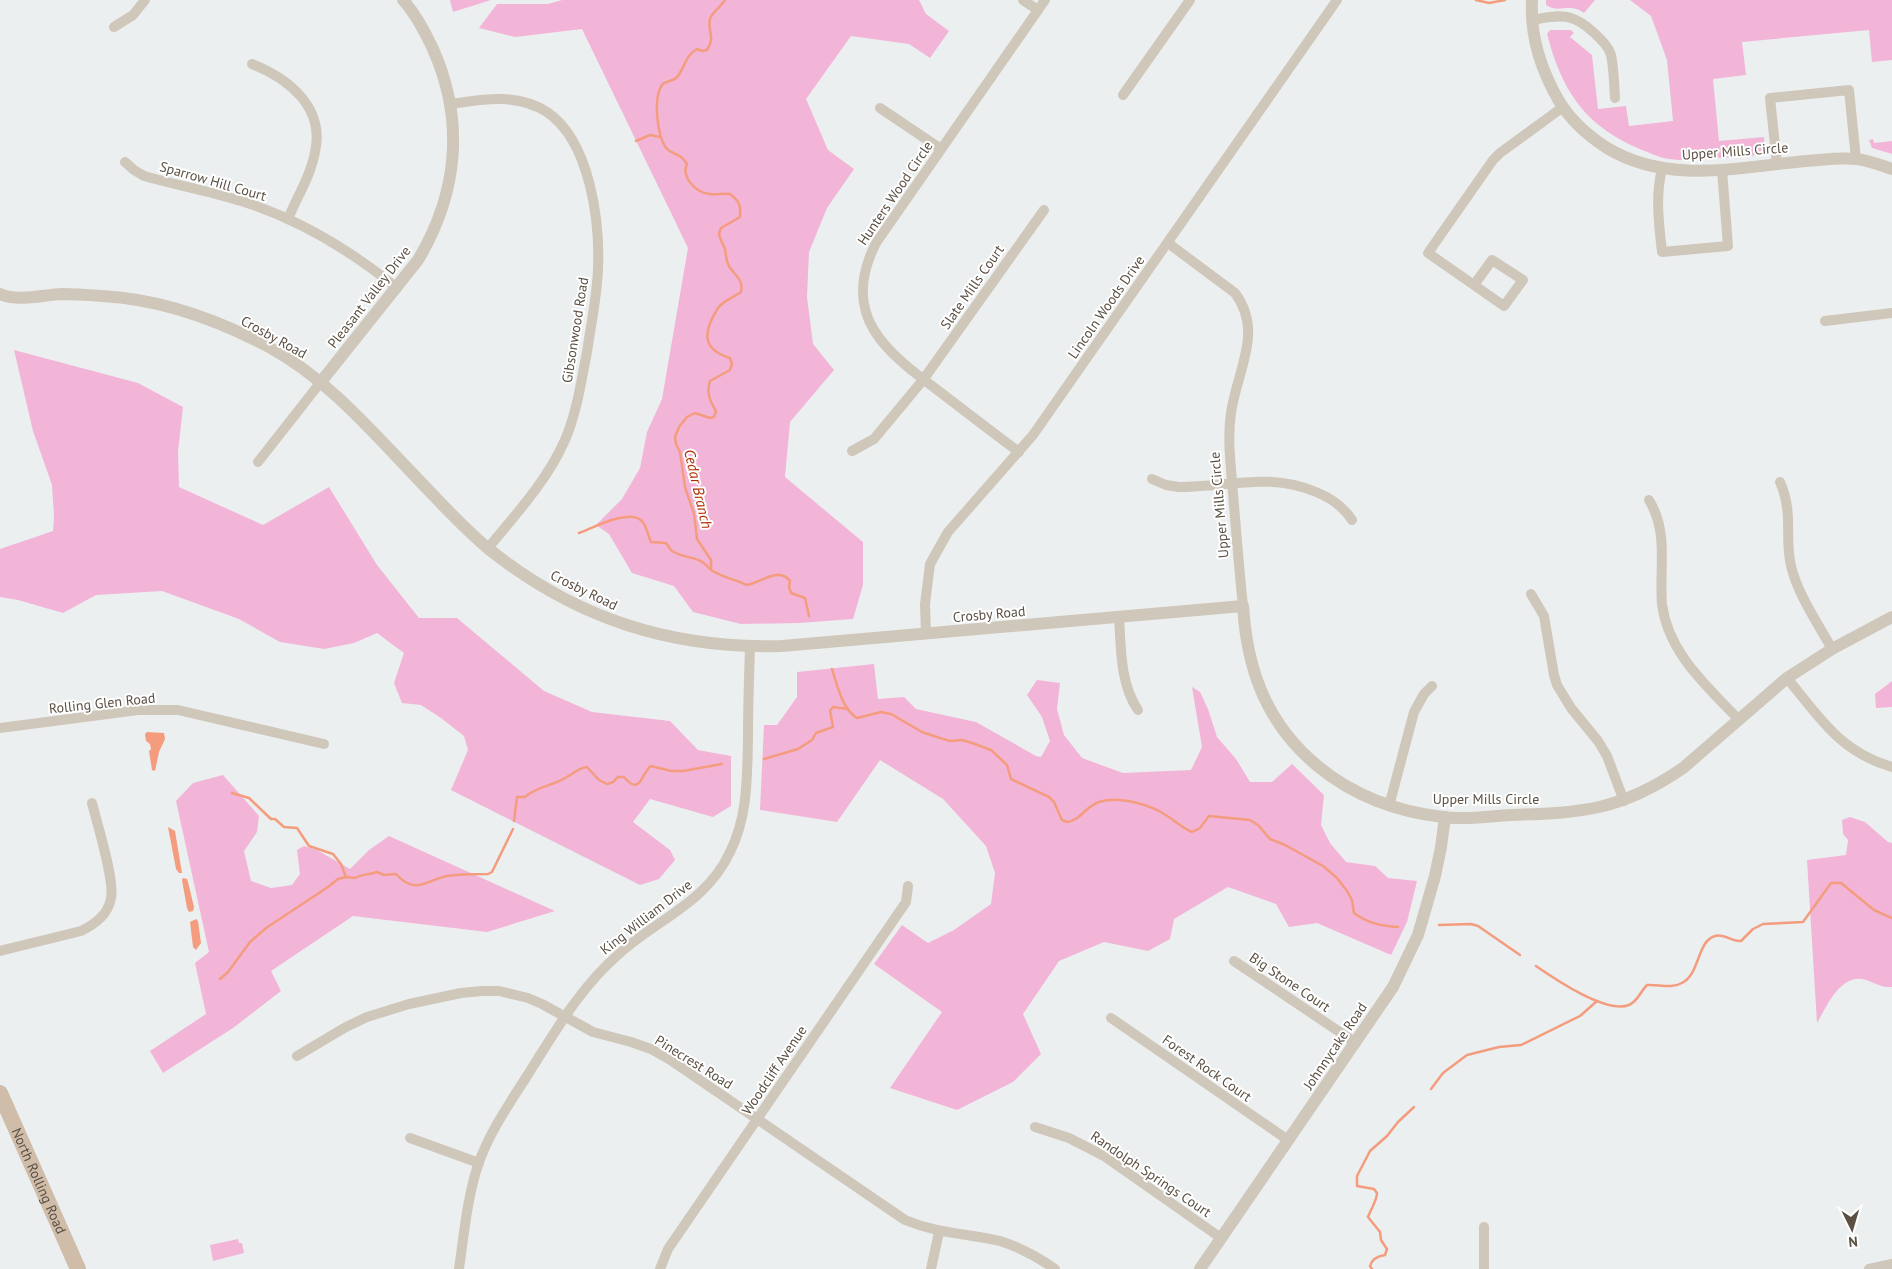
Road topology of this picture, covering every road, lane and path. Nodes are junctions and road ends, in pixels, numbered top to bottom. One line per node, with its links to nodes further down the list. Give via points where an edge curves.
1 (146, 0): 10 (street, via 133,15)
2 (403, 0): 14 (street, Pleasant Valley Drive, via 420,22 440,63)
3 (1023, 0): 8 (street)
4 (1045, 0): 8 (street, Hunters Wood Circle)
5 (1190, 0): 12 (street)
6 (1337, 0): 26 (street, Lincoln Woods Drive)
7 (1532, 0): 9 (street, Upper Mills Circle)
8 (1038, 10): 17 (street, Hunters Wood Circle)
9 (1532, 20): 13 (street, via 1570,17 1602,40 1611,54); 15 (street, Upper Mills Circle, via 1545,74)
10 (114, 27)
11 (252, 64): 25 (street, via 292,86 306,103 315,128 314,157)
12 (1123, 95)
13 (1615, 98)
14 (451, 104): 28 (street, Pleasant Valley Drive, via 454,148 447,194 429,241); 42 (street, Gibsonwood Road, via 485,99 518,100 546,112 557,121 576,146 584,166 598,239 596,296 573,420 546,476)
15 (1563, 107): 21 (street, Upper Mills Circle, via 1583,130 1605,146 1633,161); 27 (street, via 1493,160 1428,253)
16 (880, 108): 17 (street)
17 (941, 150): 32 (street, Hunters Wood Circle, via 876,243 864,274 864,306 876,335 898,360)
18 (1856, 159): 20 (street, Upper Mills Circle); 20 (street, via 1850,90 1770,98); 22 (street, Upper Mills Circle)
19 (125, 162): 25 (street, Sparrow Hill Court, via 144,176 241,201)
20 (1777, 164): 23 (street, Upper Mills Circle)
21 (1662, 169): 23 (street, Upper Mills Circle, via 1686,172); 23 (street, via 1657,203 1662,252 1728,246)
22 (1892, 169)
23 (1722, 170)
24 (1044, 210): 32 (street, Slate Mills Court)
25 (288, 219): 28 (street, Sparrow Hill Court, via 332,241)
26 (1168, 244): 35 (street, Lincoln Woods Drive); 39 (street, Upper Mills Circle, via 1235,293 1242,302 1249,323 1247,347 1230,415)
27 (1474, 285): 27 (street, via 1504,306 1522,280 1492,260)
28 (397, 288): 33 (street, Pleasant Valley Drive)
29 (3, 299): 33 (street, Crosby Road, via 64,294 105,296 172,308 256,341)
30 (1892, 313): 31 (street)
31 (1825, 320)
32 (923, 380): 34 (street, Slate Mills Court, via 874,439); 35 (street, Hunters Wood Circle)
33 (320, 383): 36 (street); 42 (street, Crosby Road, via 344,402)
34 (852, 451)
35 (1018, 452): 47 (street, Lincoln Woods Drive, via 958,518 930,564 925,604)
36 (258, 462)
37 (1152, 479): 39 (street, via 1179,486)
38 (1780, 482): 49 (street, via 1788,506 1788,548 1794,578)
39 (1232, 483): 41 (street, via 1278,481 1295,484 1337,502); 44 (street, Upper Mills Circle)
40 (1649, 500): 53 (street, via 1660,526 1662,604 1672,640 1692,669)
41 (1352, 520)
42 (488, 548): 48 (street, Crosby Road, via 546,590 608,620 664,636)
43 (1532, 594): 57 (street, via 1544,616 1557,685 1607,756)
44 (1243, 606): 45 (street, Crosby Road); 59 (street, Upper Mills Circle, via 1249,653 1256,675 1286,733 1326,774 1347,788)
45 (1119, 617): 47 (street, Crosby Road); 52 (street, via 1127,688)
46 (1892, 618): 49 (street, Upper Mills Circle)
47 (926, 634): 48 (street, Crosby Road)
48 (750, 647): 64 (street, King William Drive, via 747,788 744,813 730,854 703,890 684,907 599,971)
49 (1832, 649): 50 (street, Upper Mills Circle)
50 (1787, 678): 53 (street, Upper Mills Circle); 56 (street, via 1845,745 1876,763)
51 (1432, 686): 59 (street, via 1414,712)
52 (1138, 710)
53 (1739, 720): 57 (street, Upper Mills Circle, via 1683,768)
54 (0, 728): 55 (street, Rolling Glen Road, via 138,710 178,710)
55 (324, 744)
56 (1892, 768)
57 (1624, 801): 60 (street, Upper Mills Circle, via 1570,813)
58 (92, 804): 62 (street, via 111,881 107,909 101,918 81,931)
59 (1389, 806): 60 (street, Upper Mills Circle)
60 (1445, 818): 66 (street, Johnnycake Road, via 1435,876 1418,935 1392,987)
61 (908, 886): 69 (street, Woodcliff Avenue, via 906,902)
62 (0, 951)
63 (1234, 961): 66 (street, Big Stone Court)
64 (564, 1017): 67 (street, Pinecrest Road, via 542,1004 514,994 461,993 367,1017); 69 (street, Pinecrest Road, via 593,1032 651,1049); 73 (street, King William Drive, via 502,1115)
65 (1111, 1018): 72 (street, Forest Rock Court)
66 (1356, 1043): 72 (street, Johnnycake Road)
67 (297, 1056)
68 (0, 1093): 78 (main road, North Rolling Road)
69 (757, 1120): 75 (street, Pinecrest Road, via 891,1212); 80 (street, Woodcliff Avenue, via 668,1249)
70 (1035, 1127): 76 (street, Randolph Springs Court, via 1069,1138 1104,1156)
71 (410, 1138): 73 (street)
72 (1288, 1140): 76 (street, Johnnycake Road)
73 (479, 1163): 79 (street, King William Drive, via 470,1192)
74 (1484, 1227): 84 (street)
75 (939, 1232): 81 (street); 82 (street, Pinecrest Road, via 1001,1242)
76 (1221, 1238): 83 (street, Johnnycake Road)
77 (1892, 1264): 85 (street)
78 (78, 1269)
79 (459, 1269)
80 (660, 1269)
81 (931, 1269)
82 (1055, 1269)
83 (1200, 1269)
84 (1484, 1269)
85 (1869, 1269)

